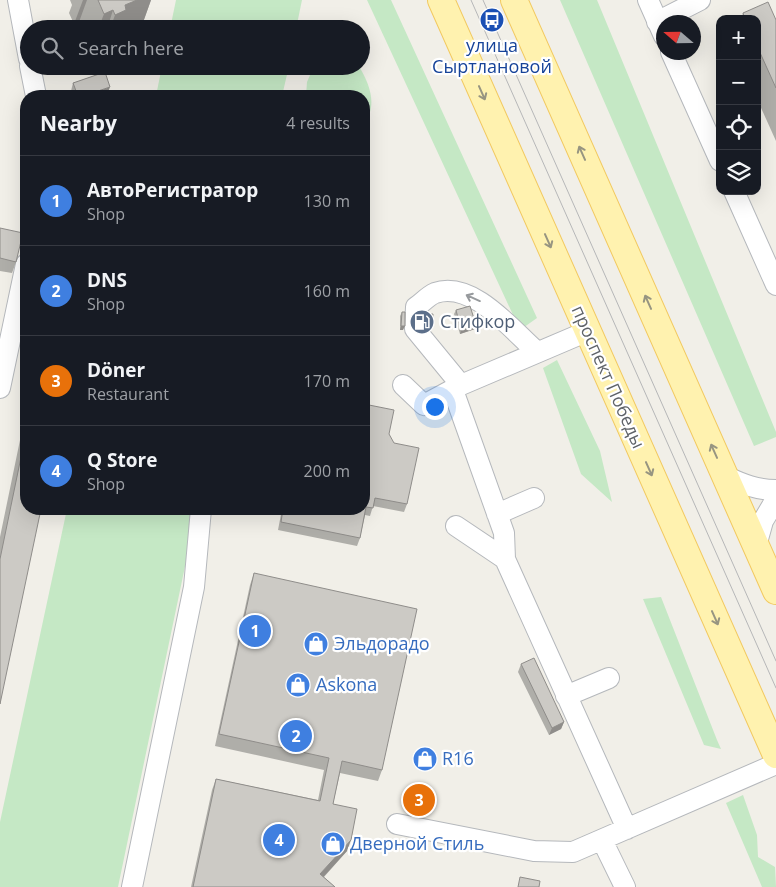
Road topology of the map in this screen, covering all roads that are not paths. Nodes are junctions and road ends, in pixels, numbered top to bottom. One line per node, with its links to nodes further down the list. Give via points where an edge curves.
1 (18, 0): 8 (lane)
2 (441, 0): 16 (main road, проспект Победы, one-way to 16)
3 (514, 0): 21 (main road, one-way to 3)
4 (648, 0): 7 (lane)
5 (700, 0): 6 (lane)
6 (679, 15)
7 (656, 19)
8 (22, 20)
9 (675, 60): 12 (lane)
10 (32, 75): 11 (lane)
11 (35, 90)
12 (716, 151)
13 (736, 195): 14 (lane)
14 (775, 279)
15 (20, 289): 18 (lane)
16 (588, 330): 17 (lane); 33 (main road, проспект Победы, one-way to 33)
17 (536, 351): 20 (lane); 20 (lane, one-way to 20, via 480,300 457,291 434,293 416,307 415,329)
18 (2, 363)
19 (403, 385): 20 (lane, via 424,405)
20 (457, 387): 25 (lane)
21 (725, 476): 22 (lane, via 744,485); 28 (main road)
22 (776, 490)
23 (534, 498): 25 (lane)
24 (776, 499): 28 (lane, via 763,521)
25 (497, 514): 29 (lane, via 504,533)
26 (200, 515): 38 (lane, via 194,587)
27 (456, 526): 29 (lane)
28 (756, 546): 30 (main road)
29 (505, 559): 32 (lane)
30 (776, 591)
31 (609, 678): 32 (lane)
32 (566, 696): 36 (lane)
33 (776, 755)
34 (776, 764): 36 (lane)
35 (397, 824): 37 (lane, via 534,851 573,852)
36 (627, 829): 37 (lane)
37 (602, 840): 39 (lane)
38 (132, 887)
39 (624, 887)

